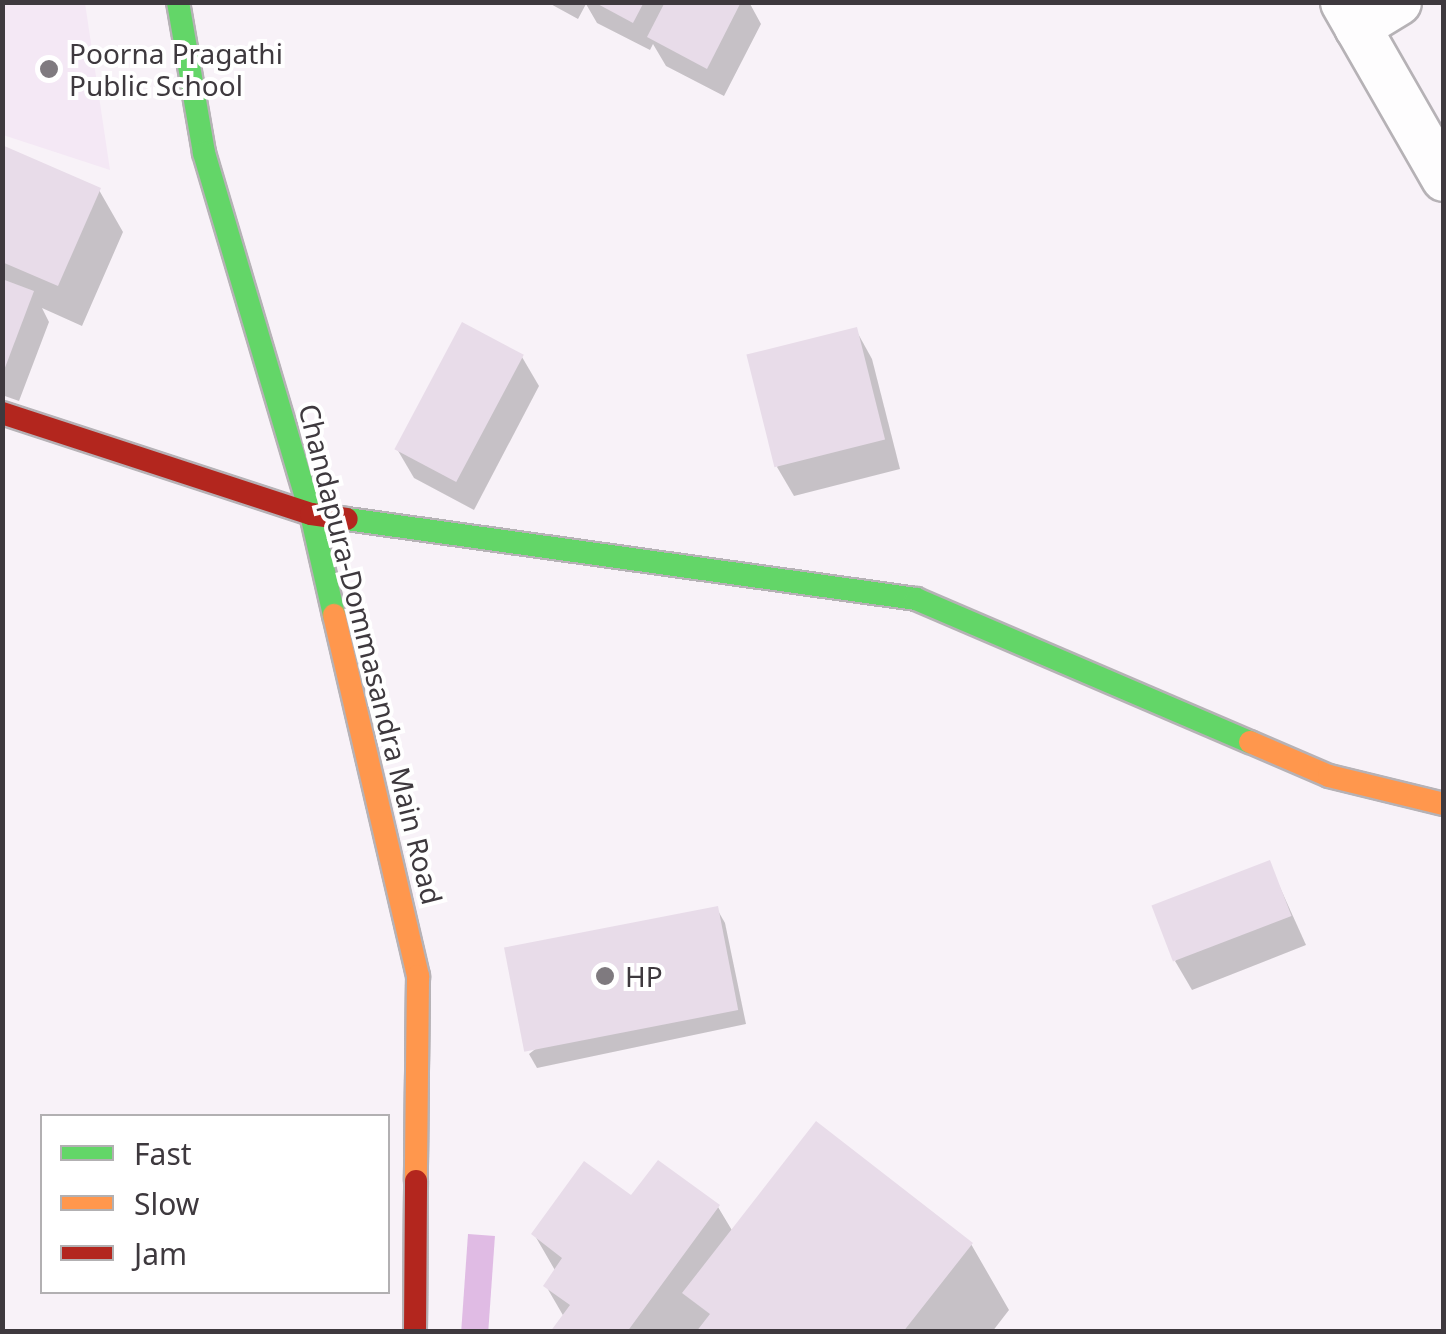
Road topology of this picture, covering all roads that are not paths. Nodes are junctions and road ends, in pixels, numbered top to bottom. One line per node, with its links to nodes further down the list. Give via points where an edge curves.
1 (178, 2): 6 (street, Chandapura-Dommasandra Main Road, via 204,153)
2 (1398, 2): 3 (street)
3 (1350, 15): 4 (street)
4 (1444, 178)
5 (2, 413): 6 (street)
6 (312, 514): 7 (street, via 916,598 1329,776); 8 (street, Chandapura-Dommasandra Main Road, via 418,976)
7 (1444, 804)
8 (415, 1332)

